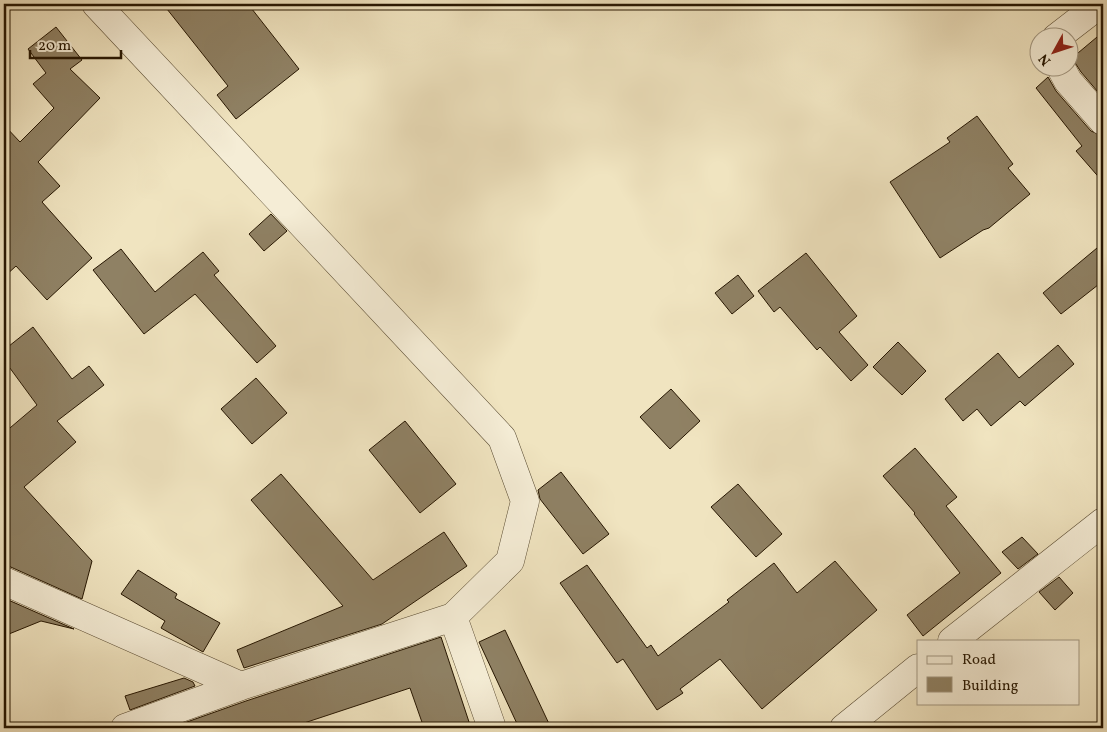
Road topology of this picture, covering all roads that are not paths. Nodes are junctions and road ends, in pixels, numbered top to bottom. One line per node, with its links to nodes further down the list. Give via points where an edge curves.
1 (1100, 4): 3 (street)
2 (102, 6): 8 (street, via 502,438 525,502 510,561)
3 (1069, 28)
4 (1066, 78): 5 (street)
5 (1103, 121)
6 (1103, 522): 9 (street)
7 (4, 581): 11 (street)
8 (453, 617): 11 (street); 13 (street)
9 (953, 640)
10 (917, 669): 14 (street)
11 (241, 686): 12 (street)
12 (125, 728)
13 (492, 728)
14 (844, 728)

